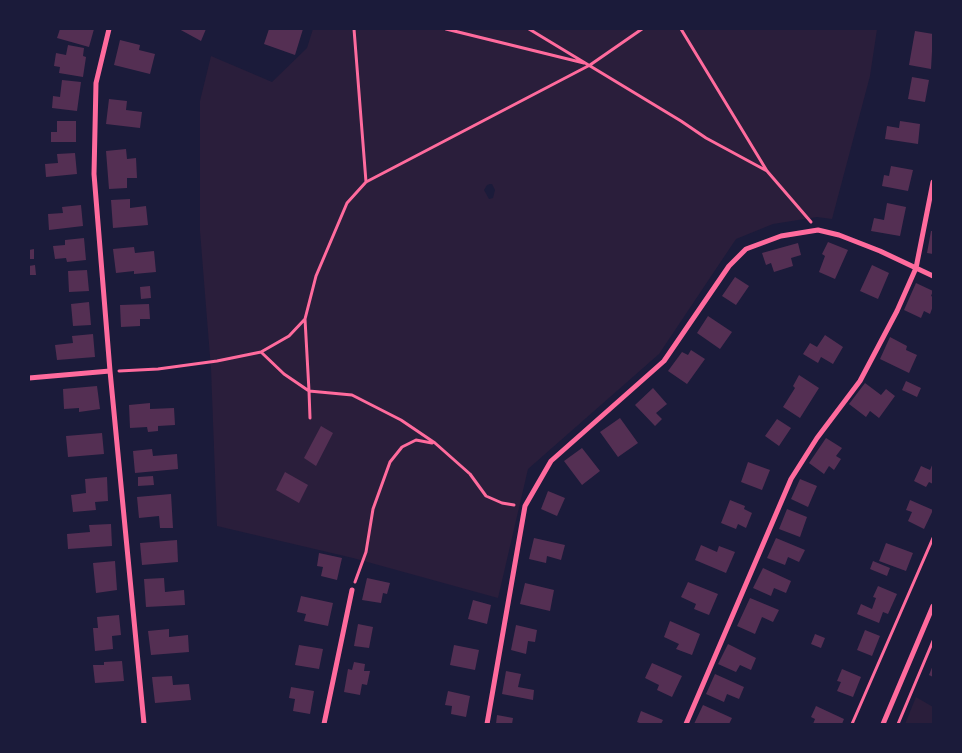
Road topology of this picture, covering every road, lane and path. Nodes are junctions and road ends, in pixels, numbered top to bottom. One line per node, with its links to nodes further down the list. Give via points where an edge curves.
1 (109, 29): 16 (street, via 96,83 94,174)
2 (354, 29): 9 (path)
3 (446, 29): 7 (path)
4 (529, 29): 7 (path)
5 (642, 29): 7 (path)
6 (681, 29): 8 (path)
7 (590, 65): 8 (path, via 706,138); 9 (path)
8 (767, 171): 11 (path)
9 (366, 182): 14 (path, via 347,203 328,244)
10 (933, 182): 12 (street)
11 (818, 230): 12 (street, via 839,235); 21 (street, via 781,236 746,249 729,266 664,361 551,461)
12 (916, 268): 13 (street); 29 (street, via 860,381 816,438 791,479)
13 (933, 276)
14 (305, 319): 15 (path, via 288,336); 18 (path)
15 (261, 352): 16 (path, via 217,361); 18 (path, via 284,374)
16 (110, 372): 17 (street); 26 (street)
17 (29, 378)
18 (309, 391): 19 (path); 20 (path, via 352,395 401,420)
19 (310, 418)
20 (435, 443): 21 (path, via 470,474 486,496 502,503); 23 (path, via 416,440 402,447 390,462 373,510 366,552)
21 (525, 506): 28 (street)
22 (933, 538): 30 (path)
23 (352, 590): 27 (street)
24 (933, 606): 31 (street)
25 (933, 640): 32 (path)
26 (144, 724)
27 (324, 724)
28 (487, 724)
29 (686, 724)
30 (852, 724)
31 (883, 724)
32 (898, 724)

